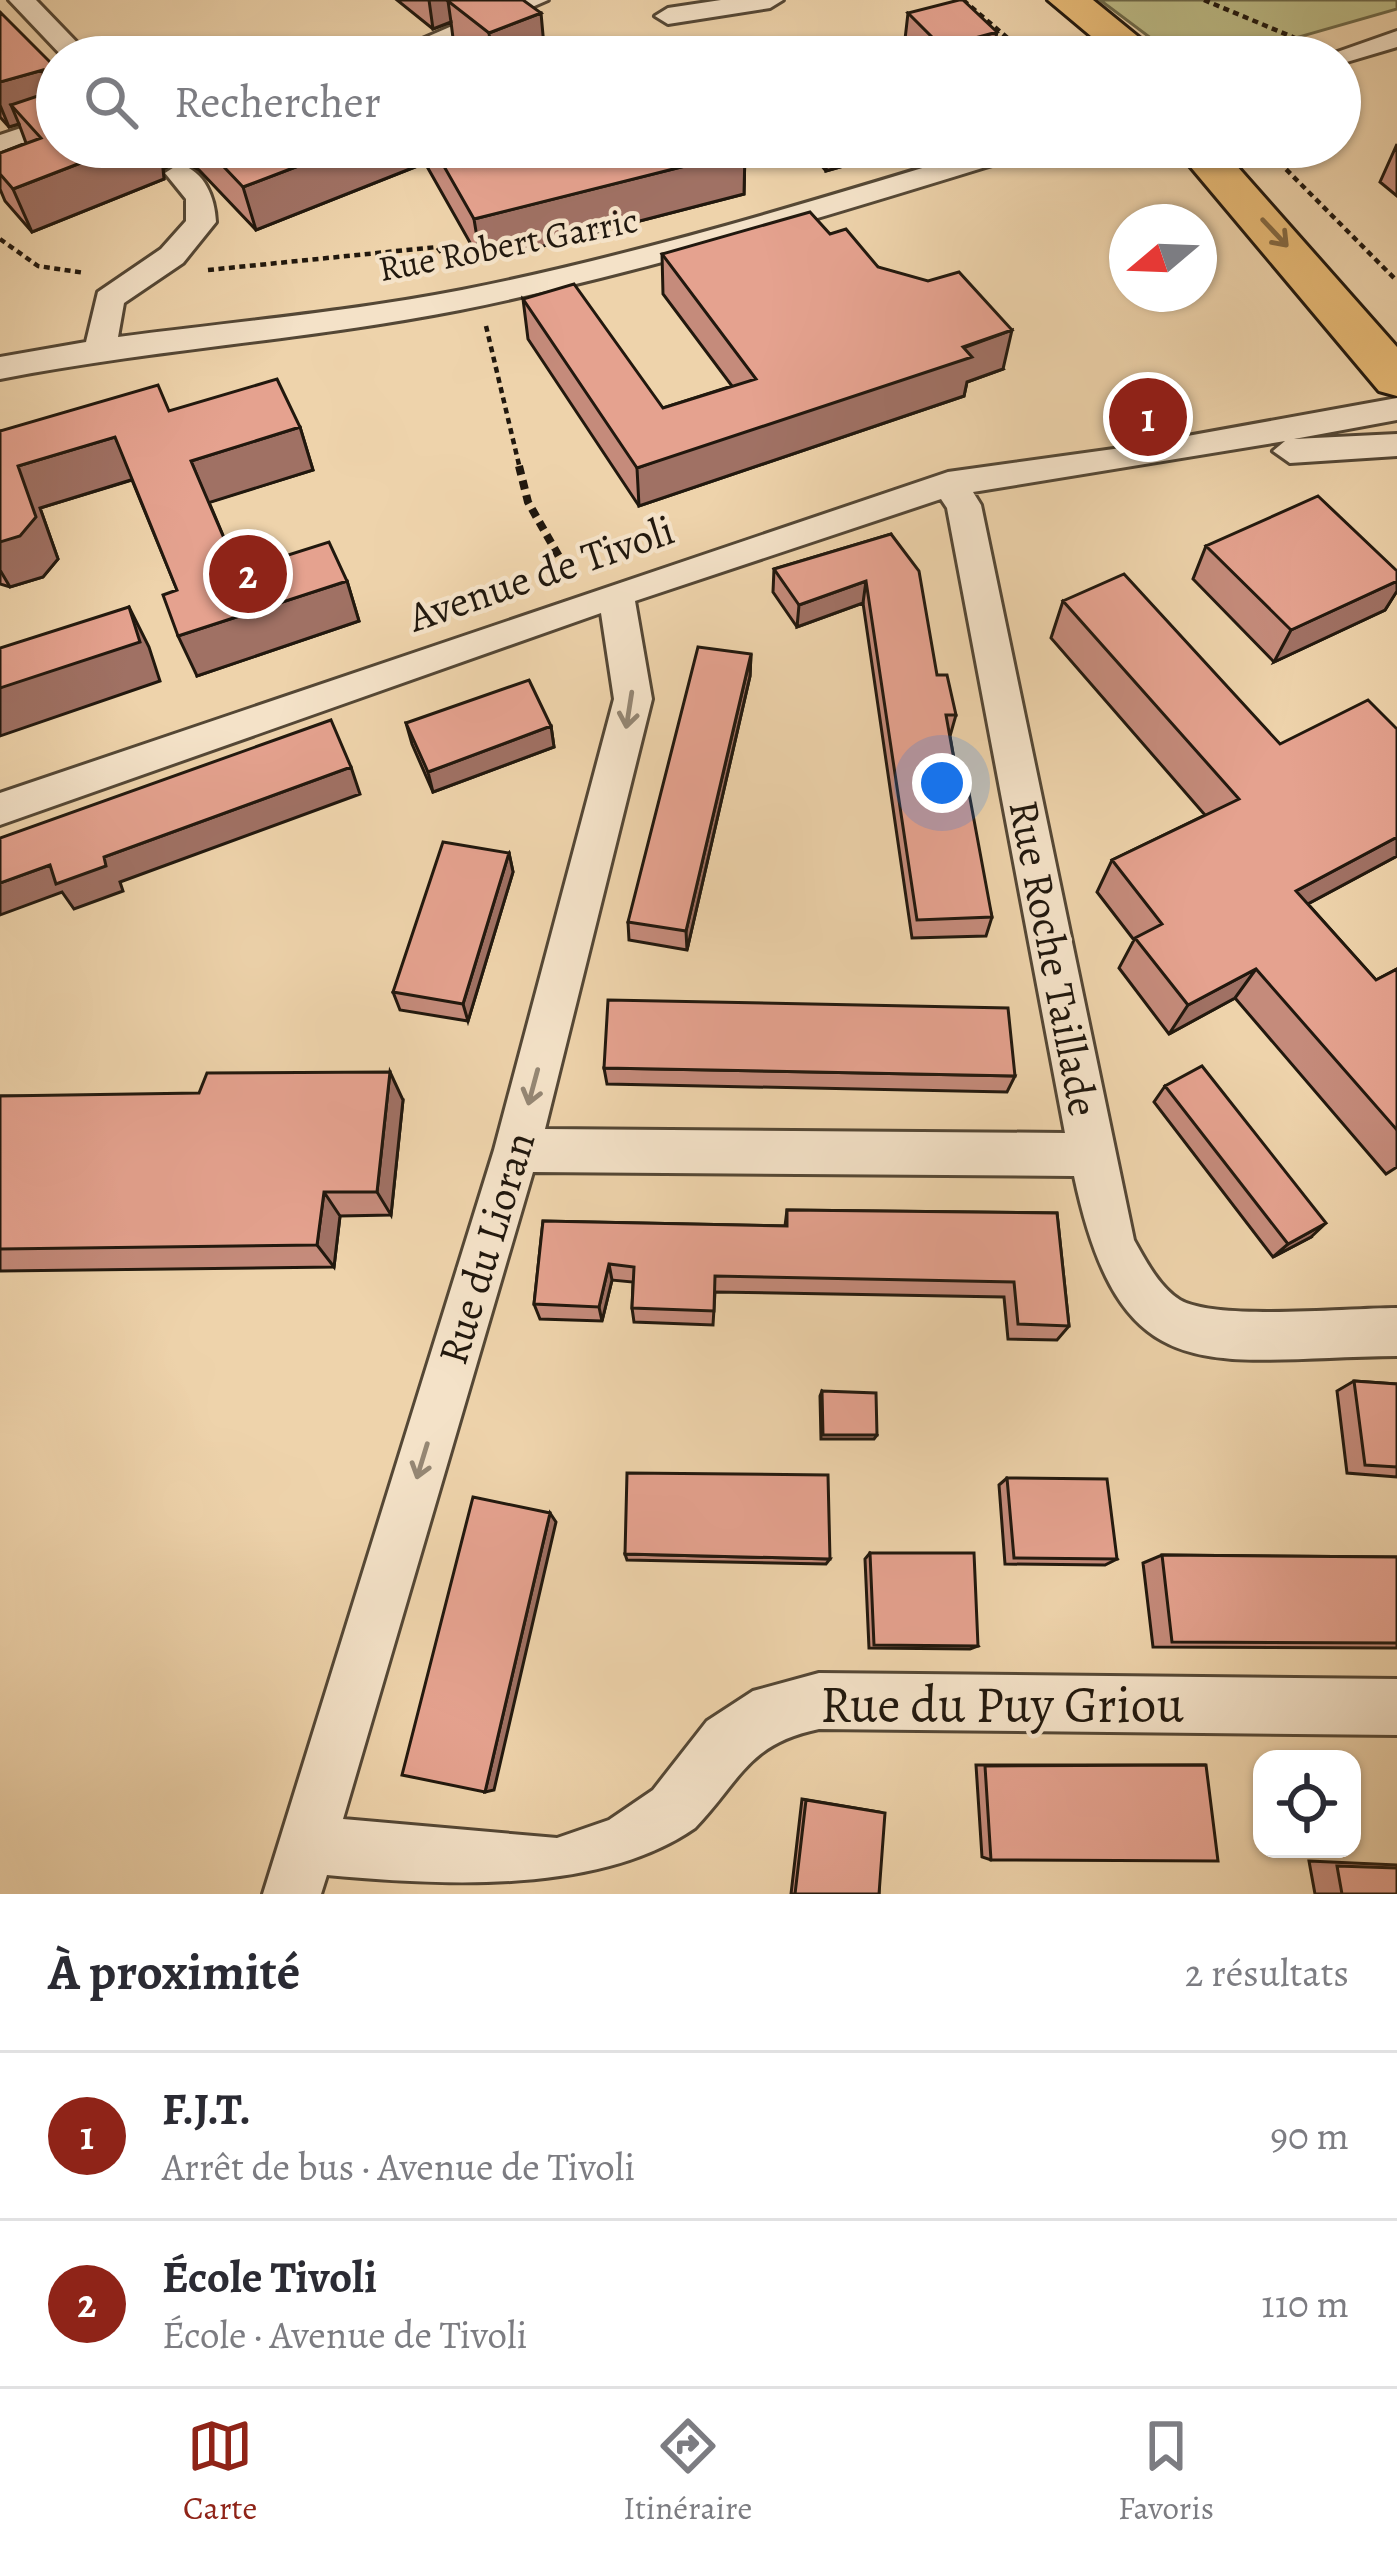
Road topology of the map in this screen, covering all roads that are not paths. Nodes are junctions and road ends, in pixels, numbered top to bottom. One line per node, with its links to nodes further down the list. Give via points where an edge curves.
1 (22, 0): 7 (street)
2 (536, 0): 8 (street)
3 (770, 0): 6 (street)
4 (1028, 0): 9 (main road)
5 (1069, 0): 10 (main road)
6 (668, 16)
7 (57, 36)
8 (446, 36)
9 (1072, 36)
10 (1115, 36)
11 (1397, 39): 12 (street)
12 (1361, 50)
13 (36, 132): 14 (street)
14 (0, 146)
15 (953, 168): 20 (street, Rue Robert Garric, via 726,238 455,301)
16 (1214, 168): 22 (main road, one-way to 22)
17 (1261, 168): 19 (main road)
18 (179, 173): 20 (street, via 200,198 201,222 172,256 110,299)
19 (1397, 317)
20 (101, 346): 21 (street, Rue Robert Garric)
21 (0, 368)
22 (1397, 379)
23 (1397, 409): 25 (street, Avenue de Tivoli)
24 (1397, 445): 25 (street, Avenue de Tivoli)
25 (1121, 460): 26 (street, Avenue de Tivoli)
26 (948, 484): 27 (street, Avenue de Tivoli); 30 (street, Rue Roche Taillade, via 964,505)
27 (616, 594): 28 (street, Avenue de Tivoli); 29 (street, Rue du Lioran, one-way to 29, via 633,699)
28 (0, 809)
29 (517, 1150): 30 (street, Rue Roche Taillade); 33 (street, Rue du Lioran, one-way to 33)
30 (1093, 1155): 31 (street, via 1112,1244 1162,1318 1208,1334)
31 (1397, 1332)
32 (1397, 1707): 33 (street, Rue du Puy Griou, via 819,1701 772,1711 727,1741 673,1810 626,1843 557,1867)
33 (299, 1869)

